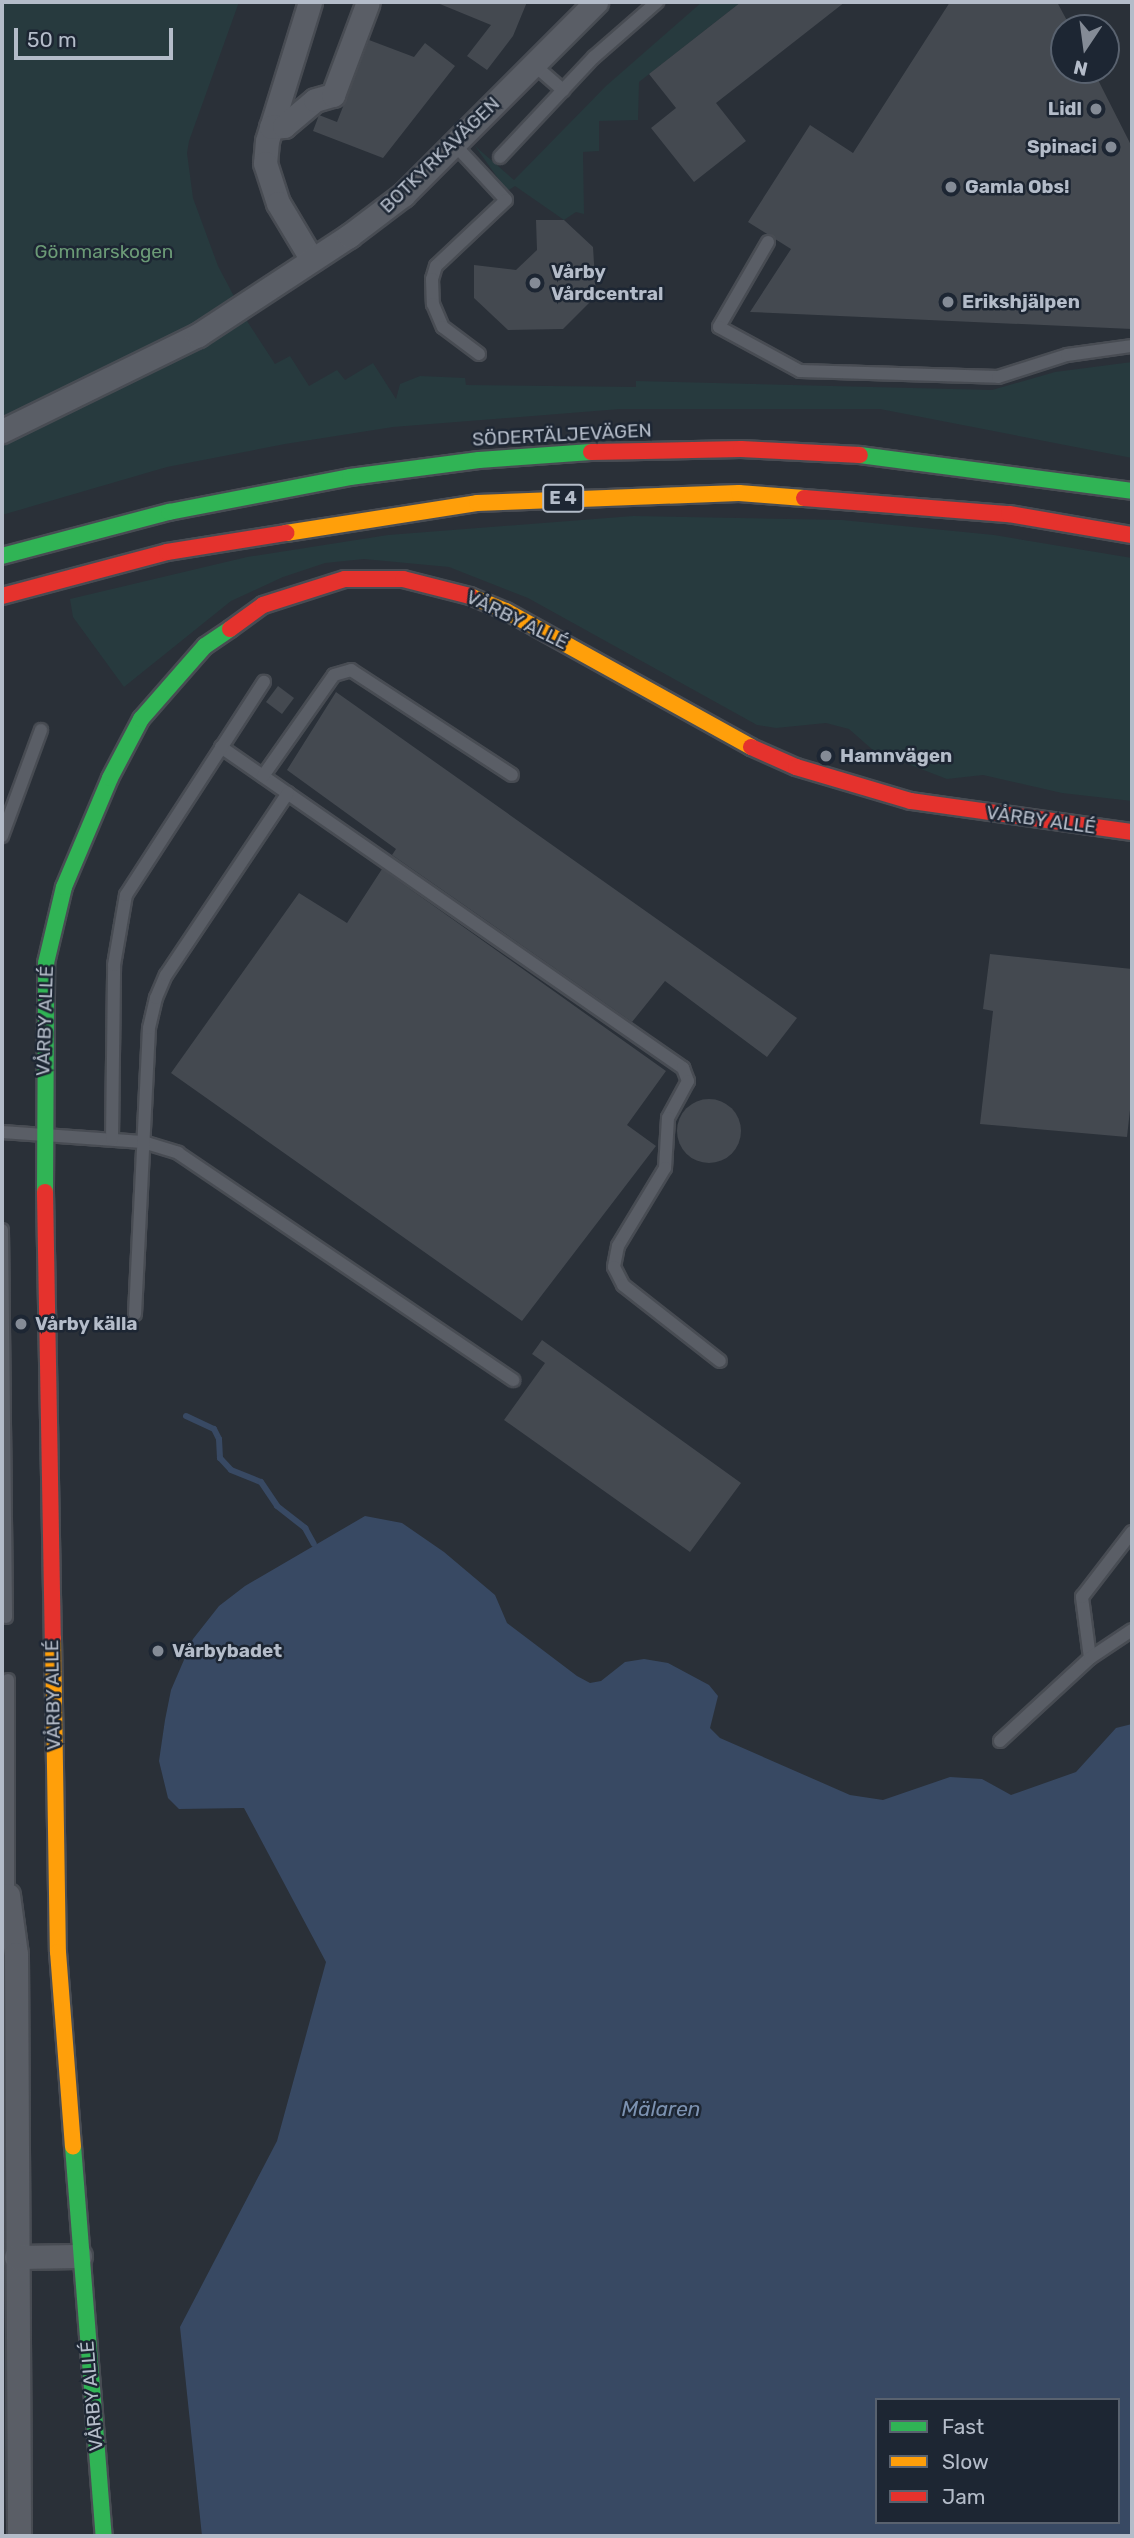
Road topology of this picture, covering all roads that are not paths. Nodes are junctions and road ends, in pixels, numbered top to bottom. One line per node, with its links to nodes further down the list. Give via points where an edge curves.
1 (310, 2): 7 (street)
2 (368, 2): 7 (street, via 333,95 316,100 284,126)
3 (596, 2): 5 (street, BOTKYRKAVÄGEN)
4 (657, 2): 6 (lane)
5 (533, 64): 6 (lane); 8 (street, BOTKYRKAVÄGEN)
6 (563, 90): 9 (lane)
7 (271, 127): 11 (street, via 265,163 270,182)
8 (454, 144): 11 (street, BOTKYRKAVÄGEN, via 403,195); 13 (lane, via 506,200 436,266 432,279 433,304 443,327)
9 (500, 157)
10 (768, 242): 12 (lane, via 719,327 800,371 998,377 1067,355)
11 (312, 260): 14 (street, BOTKYRKAVÄGEN, via 198,335)
12 (1132, 346)
13 (479, 354)
14 (2, 431)
15 (1132, 491): 17 (main road, SÖDERTÄLJEVÄGEN / E 4, via 895,457 740,449 611,451 479,460 350,477 169,512)
16 (1132, 535): 18 (main road, E 4, via 1009,514 739,493 477,503 167,552)
17 (2, 556)
18 (2, 596)
19 (264, 682): 21 (lane)
20 (41, 730): 26 (lane)
21 (220, 747): 23 (lane); 29 (lane, via 140,869 120,913 114,965)
22 (512, 775): 23 (lane, via 351,670 334,675)
23 (263, 776): 24 (lane)
24 (288, 793): 30 (lane, via 166,975 156,998 149,1028); 33 (lane, via 686,1072 686,1087 668,1118 665,1168 618,1246 614,1267 623,1285)
25 (1132, 832): 28 (main road, VÅRBY ALLÉ, via 911,801 796,767 728,736 533,624 448,589 386,577 308,588 241,618 205,646 141,719 110,778 64,887 46,964)
26 (2, 836)
27 (2, 1132): 28 (lane)
28 (43, 1134): 29 (lane); 42 (main road, VÅRBY ALLÉ, via 58,1952)
29 (112, 1139): 30 (lane)
30 (144, 1142): 32 (lane); 34 (lane, via 178,1153)
31 (2, 1230): 36 (lane)
32 (135, 1314)
33 (720, 1361)
34 (513, 1380)
35 (1132, 1532): 38 (lane, via 1082,1597)
36 (6, 1617)
37 (1132, 1630): 38 (lane)
38 (1090, 1658): 40 (lane)
39 (8, 1680): 41 (lane)
40 (1000, 1741)
41 (9, 1895): 43 (street, via 16,1954)
42 (80, 2256): 43 (street); 45 (main road, VÅRBY ALLÉ)
43 (16, 2257): 44 (street)
44 (19, 2536)
45 (104, 2536)

